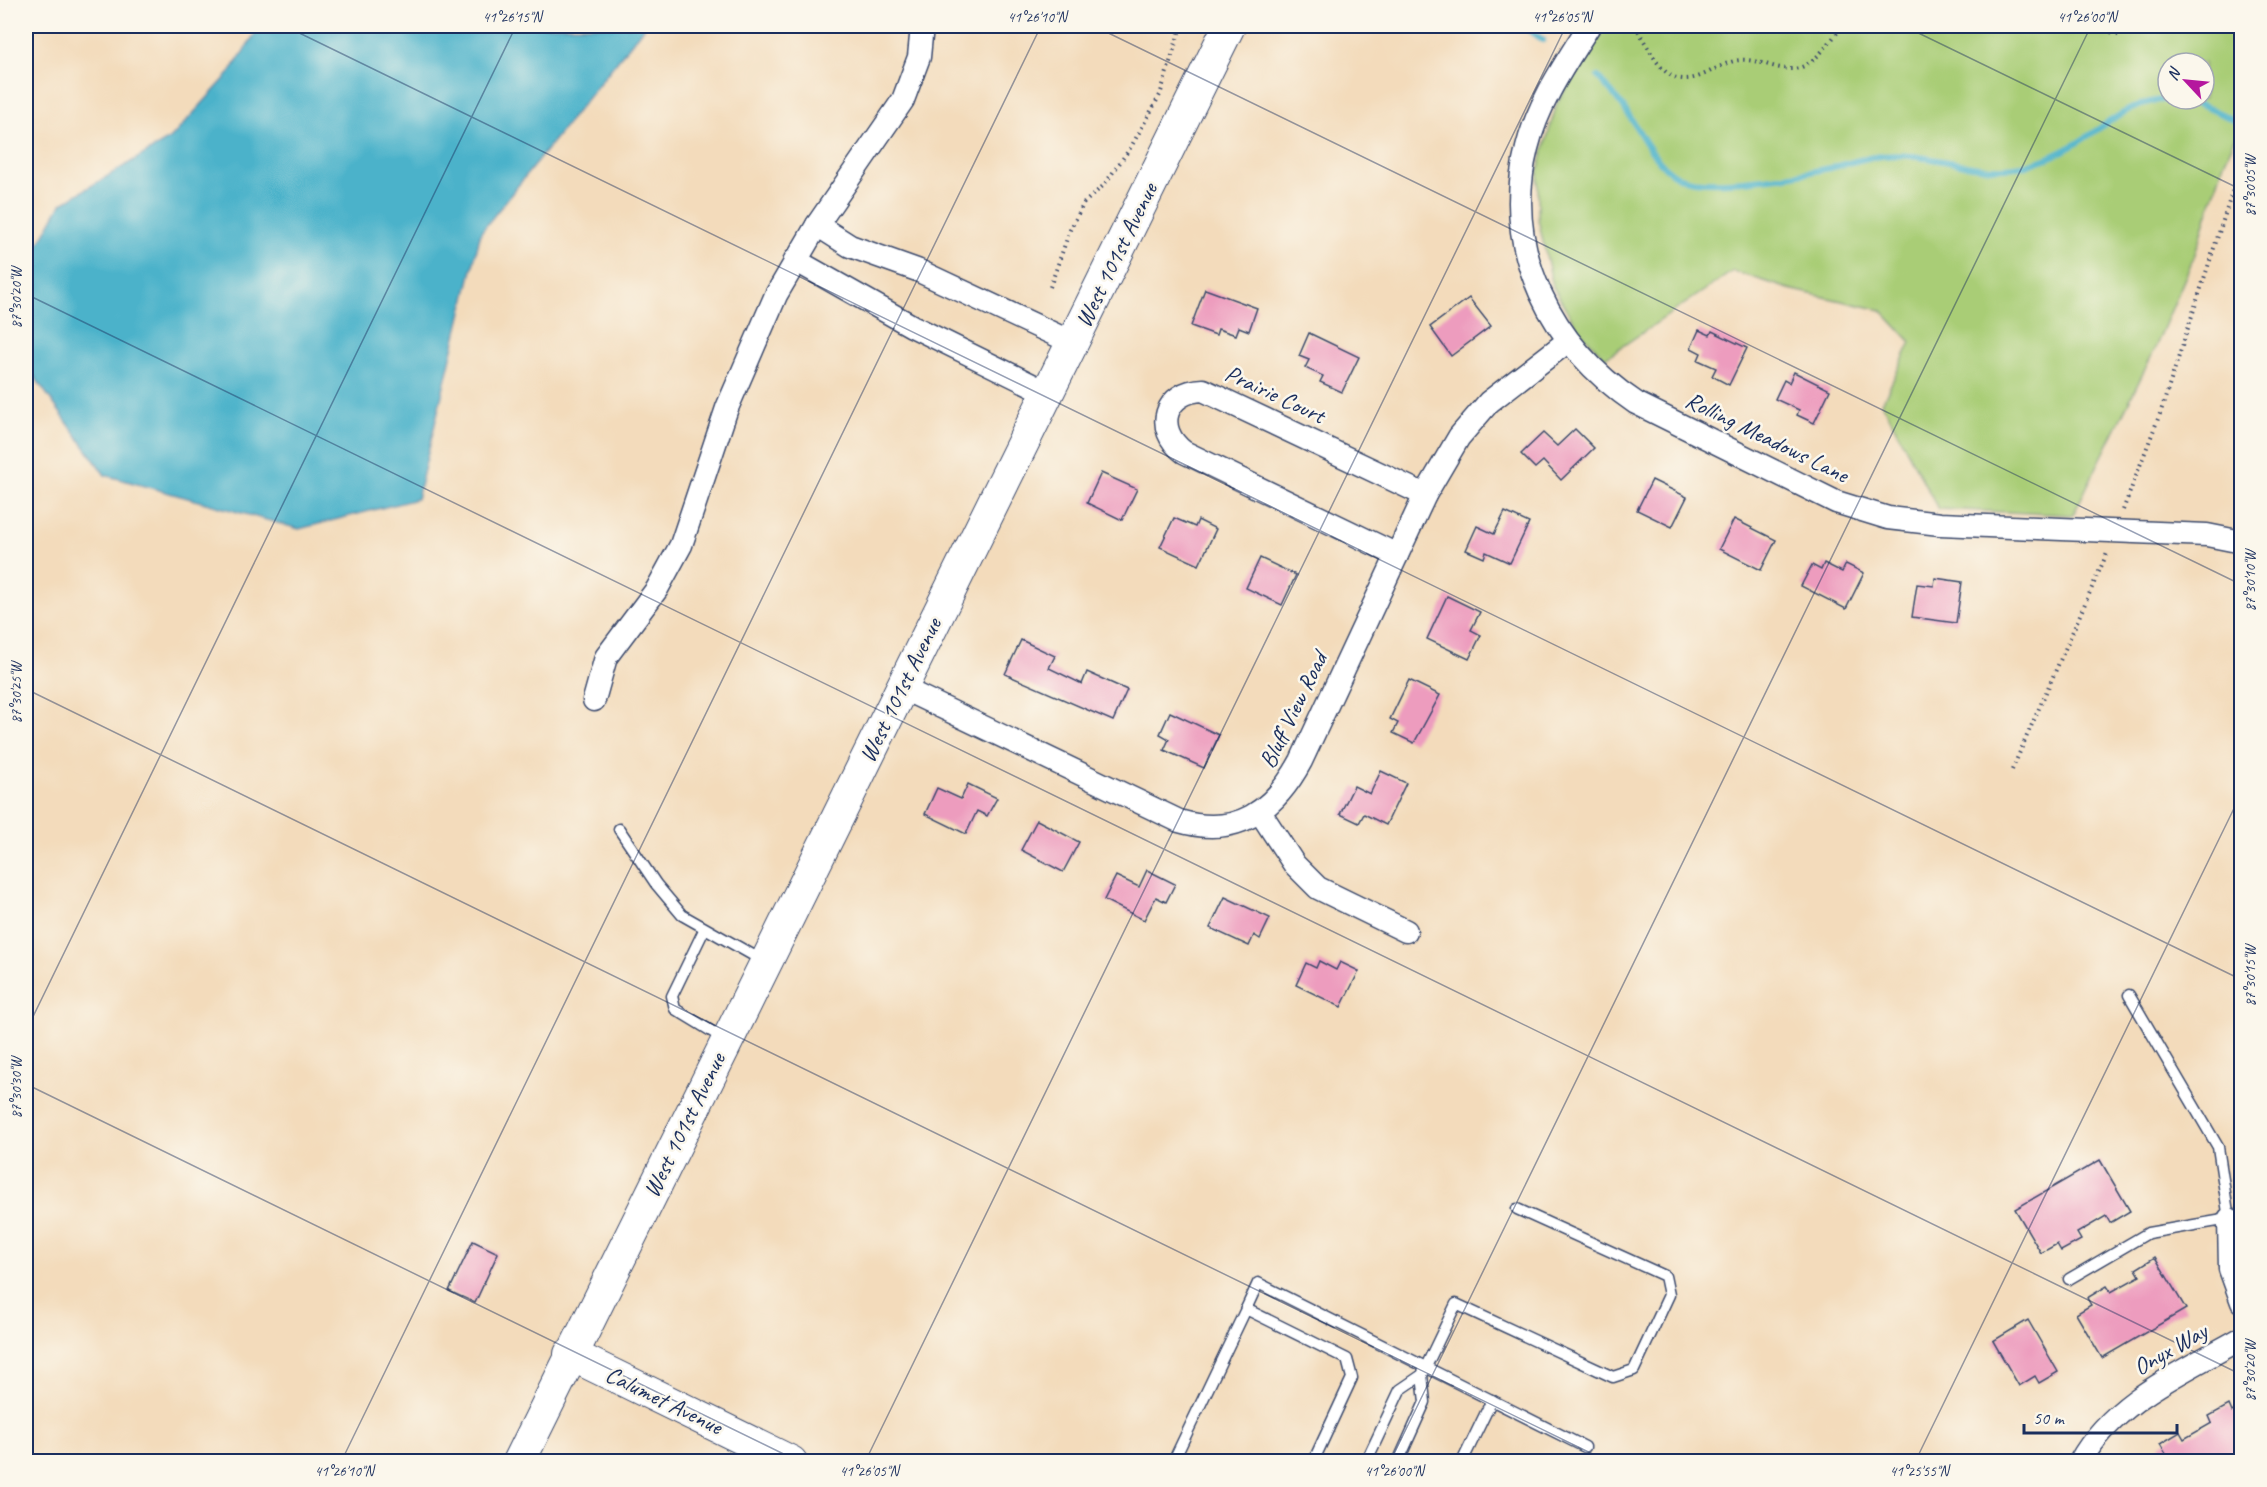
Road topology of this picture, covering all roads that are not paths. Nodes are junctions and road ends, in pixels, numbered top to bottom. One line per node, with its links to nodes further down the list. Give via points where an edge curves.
1 (922, 26): 4 (street, via 914,73 896,113)
2 (1229, 26): 7 (street, West 101st Avenue)
3 (1588, 26): 6 (street, Rolling Meadows Lane, via 1536,121 1523,168 1522,219 1527,255 1554,323)
4 (817, 225): 5 (street); 7 (street, via 850,246 917,270)
5 (795, 260): 8 (street, via 912,326); 13 (street, via 727,408 681,545 657,589 606,657)
6 (1568, 341): 9 (street, Bluff View Road, via 1522,374 1475,417); 10 (street, Rolling Meadows Lane, via 1602,378 1636,403 1854,509 1913,522 2207,536)
7 (1073, 343): 8 (street, West 101st Avenue)
8 (1048, 393): 12 (street, West 101st Avenue)
9 (1425, 495): 11 (street, Bluff View Road); 11 (street, Prairie Court, via 1203,390 1183,394 1169,409 1168,436 1184,452)
10 (2241, 542)
11 (1397, 555): 14 (street, Bluff View Road, via 1301,761 1281,792)
12 (902, 688): 14 (street, Bluff View Road, via 1179,821 1218,826 1243,821); 18 (street, West 101st Avenue)
13 (594, 700)
14 (1260, 812): 17 (street, via 1294,864 1318,888)
15 (619, 829): 16 (lane, via 682,915)
16 (704, 930): 18 (lane); 20 (lane, via 672,996 675,1009)
17 (1406, 932)
18 (765, 962): 20 (street, West 101st Avenue)
19 (2129, 995): 22 (lane, via 2218,1147)
20 (726, 1040): 27 (street, West 101st Avenue)
21 (1517, 1209): 28 (lane, via 1665,1276 1669,1295 1634,1370 1613,1377 1456,1304)
22 (2229, 1219): 23 (lane, via 2148,1233); 24 (street, via 2230,1269)
23 (2069, 1279)
24 (2241, 1302)
25 (1246, 1309): 28 (lane, via 1258,1283); 34 (lane); 35 (lane, via 1347,1359 1352,1378)
26 (2241, 1338): 39 (street, Onyx Way, via 2121,1410 2100,1431)
27 (570, 1354): 31 (street, Calumet Avenue); 32 (street, West 101st Avenue)
28 (1424, 1371): 29 (lane); 36 (lane, via 1400,1390); 37 (lane, via 1425,1402)
29 (1492, 1400): 30 (lane); 38 (lane)
30 (1585, 1447)
31 (743, 1451): 33 (street, Calumet Avenue)
32 (519, 1461)
33 (791, 1461)
34 (1173, 1461)
35 (1313, 1461)
36 (1366, 1461)
37 (1398, 1461)
38 (1462, 1461)
39 (2080, 1461)

